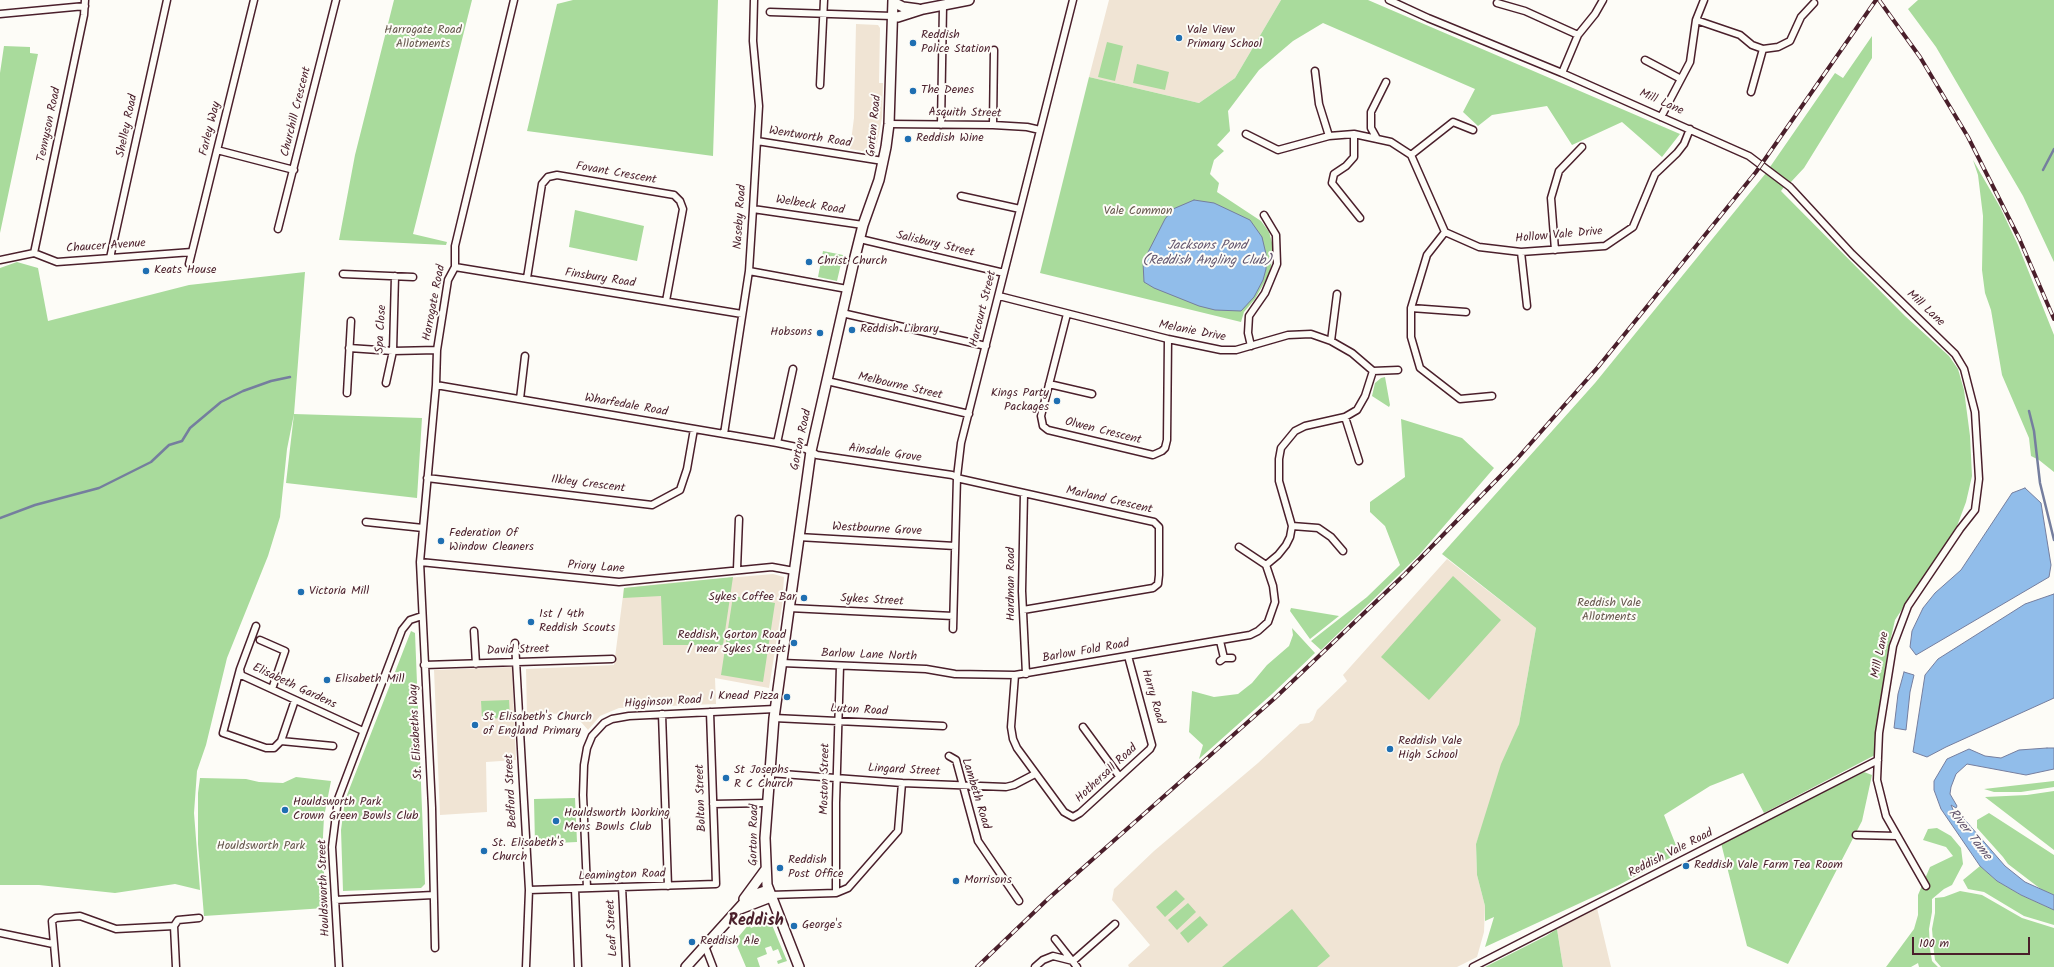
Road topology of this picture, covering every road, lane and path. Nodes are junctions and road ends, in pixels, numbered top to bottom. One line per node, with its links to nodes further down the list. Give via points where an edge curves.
1 (167, 0): 63 (street, Shelley Road)
2 (254, 0): 46 (street, Farley Way)
3 (336, 0): 49 (street, Churchill Crescent)
4 (514, 0): 66 (street, Harrogate Road, via 455,246)
5 (754, 0): 44 (street, Naseby Road)
6 (824, 0): 20 (street)
7 (965, 0): 16 (main road)
8 (1073, 0): 38 (street, Harcourt Street)
9 (1389, 0): 28 (street, Mill Lane)
10 (1603, 0): 23 (street)
11 (1704, 0): 22 (street)
12 (893, 1): 17 (main road, via 906,8); 21 (main road, Gorton Road)
13 (85, 3): 19 (street); 62 (street, Tennyson Road)
14 (1497, 3): 23 (street, via 1525,11)
15 (1814, 3): 24 (street, via 1800,17 1790,41 1778,47)
16 (943, 6): 17 (main road); 35 (street)
17 (923, 9): 21 (main road, via 910,14)
18 (770, 12): 20 (street)
19 (0, 14)
20 (823, 14): 21 (street); 31 (street)
21 (892, 16): 34 (main road, Gorton Road)
22 (1696, 20): 24 (street, via 1740,35 1752,45); 29 (street, via 1690,62)
23 (1578, 35): 28 (street)
24 (1763, 49): 32 (street)
25 (994, 50): 36 (street)
26 (1645, 60): 29 (street)
27 (1315, 71): 42 (street, via 1319,104)
28 (1562, 73): 33 (street, Mill Lane)
29 (1681, 79): 33 (street)
30 (1386, 82): 43 (street, via 1371,112 1371,128)
31 (820, 85)
32 (1751, 92)
33 (1661, 117): 37 (street, Mill Lane)
34 (889, 124): 35 (street, Asquith Street); 48 (main road, Gorton Road)
35 (941, 125): 36 (street, Asquith Street)
36 (994, 125): 38 (street, Asquith Street)
37 (1690, 129): 59 (street, Hollow Vale Drive, via 1677,153 1655,174 1633,227 1605,246); 160 (street, Mill Lane, via 1749,156 1790,187 1911,314 1955,354 1970,386 1975,412 1979,479 1975,510 1908,606 1893,646 1879,733)
38 (1040, 130): 52 (street, Harcourt Street)
39 (1473, 130): 47 (street, via 1453,122)
40 (1246, 134): 42 (street, via 1278,150)
41 (1354, 134): 42 (street); 43 (street); 54 (street, via 1354,157 1334,174 1332,183)
42 (1329, 136)
43 (1376, 137): 47 (street, via 1391,142)
44 (758, 141): 48 (street, Wentworth Road); 51 (street, Naseby Road)
45 (1582, 147): 59 (street, via 1559,171 1551,198)
46 (217, 150): 49 (street); 60 (street, Farley Way)
47 (1411, 154): 57 (street)
48 (883, 161): 55 (main road, Gorton Road)
49 (294, 170): 56 (street, Churchill Crescent)
50 (961, 196): 52 (street)
51 (753, 209): 55 (street, Welbeck Road); 67 (street, Naseby Road)
52 (1020, 209): 68 (street, Harcourt Street)
53 (1264, 215): 87 (street, via 1276,235 1277,264 1265,293 1249,316 1248,334)
54 (1360, 218)
55 (863, 225): 58 (main road, Gorton Road)
56 (278, 229)
57 (1445, 232): 61 (street, Hollow Vale Drive, via 1479,247); 78 (street, via 1427,255)
58 (860, 239): 68 (street, Salisbury Street); 73 (main road, Gorton Road)
59 (1555, 250): 61 (street, Hollow Vale Drive)
60 (192, 252): 63 (street, Chaucer Avenue); 65 (street, Farley Way)
61 (1521, 252): 77 (street)
62 (34, 253): 63 (street, Chaucer Avenue, via 57,262); 64 (street)
63 (110, 258)
64 (0, 260)
65 (189, 264)
66 (455, 267): 72 (street, Finsbury Road); 90 (street, Harrogate Road, via 448,280)
67 (748, 271): 73 (street); 81 (street, Naseby Road)
68 (1004, 272): 75 (street, Harcourt Street)
69 (343, 274): 70 (street)
70 (395, 276): 71 (street); 89 (street, Spa Close)
71 (413, 277)
72 (527, 278): 76 (street, Finsbury Road); 76 (street, Fovant Crescent, via 542,184 548,177 565,176 674,195 680,201 683,209)
73 (847, 288): 80 (main road, Gorton Road)
74 (1338, 294): 85 (street)
75 (999, 296): 82 (street, Melanie Drive); 86 (street, Harcourt Street)
76 (666, 301): 81 (street, Finsbury Road)
77 (1527, 306)
78 (1411, 308): 79 (street); 101 (street, via 1411,337 1420,368 1460,399)
79 (1466, 312)
80 (842, 313): 86 (street); 95 (main road, Gorton Road)
81 (742, 314): 106 (street, Naseby Road)
82 (1067, 314): 84 (street, Melanie Drive); 97 (street, Olwen Crescent)
83 (352, 321): 88 (street)
84 (1168, 340): 87 (street, Melanie Drive, via 1221,350); 97 (street, Olwen Crescent, via 1167,440 1165,448 1156,455 1048,430 1043,426 1041,416)
85 (1331, 341): 87 (street, Melanie Drive, via 1303,334 1288,335); 94 (street, Melanie Drive, via 1352,353)
86 (986, 346): 103 (street, Harcourt Street)
87 (1251, 346)
88 (350, 348): 89 (street); 99 (street)
89 (393, 350): 90 (street); 96 (street, Spa Close)
90 (437, 350): 98 (street, Harrogate Road)
91 (525, 356): 102 (street)
92 (793, 369): 107 (street)
93 (1398, 370): 94 (street)
94 (1373, 371): 104 (street, via 1365,396 1357,410)
95 (827, 381): 103 (street, Melbourne Street); 108 (main road, Gorton Road)
96 (386, 383)
97 (1049, 384): 100 (street)
98 (436, 386): 102 (street, Wharfedale Road); 111 (street, Harrogate Road)
99 (347, 393)
100 (1092, 394)
101 (1492, 396)
102 (520, 399): 105 (street, Wharfedale Road)
103 (969, 414): 110 (street, Harcourt Street, via 961,443)
104 (1345, 416): 109 (street); 115 (street, via 1295,431 1281,448 1279,481)
105 (694, 429): 106 (street, Wharfedale Road); 111 (street, Ilkley Crescent, via 687,469 680,490 652,505)
106 (724, 434): 107 (street, Wharfedale Road)
107 (777, 443): 108 (street, Wharfedale Road)
108 (811, 452): 110 (street, Ainsdale Grove); 117 (main road, Gorton Road)
109 (1359, 461)
110 (957, 477): 112 (street, Marland Crescent); 118 (street, Harcourt Street)
111 (427, 478): 116 (street, Harrogate Road)
112 (1024, 493): 126 (street, Hardman Road); 126 (street, Marland Crescent, via 1154,522 1159,527 1160,568 1158,584 1153,588)
113 (739, 519): 123 (street)
114 (366, 522): 116 (street)
115 (1292, 526): 120 (street, via 1318,528 1331,536); 122 (street, via 1286,545)
116 (423, 528): 121 (street, Harrogate Road)
117 (798, 536): 118 (street, Westbourne Grove); 124 (main road, Gorton Road)
118 (955, 546): 128 (street, Harcourt Street)
119 (1239, 546): 122 (street)
120 (1343, 551)
121 (420, 562): 123 (street, Priory Lane, via 619,582); 127 (street, Harrogate Road)
122 (1266, 565): 133 (street, Barlow Fold Road, via 1274,586 1275,602 1268,622 1250,635)
123 (737, 569): 124 (street, Priory Lane, via 772,567)
124 (794, 571): 125 (main road, Gorton Road)
125 (789, 608): 128 (street, Sykes Street); 139 (main road, Gorton Road)
126 (1023, 610): 145 (street, Hardman Road)
127 (422, 616): 141 (street, St. Elisabeths Way); 155 (street, Houldsworth Street, via 410,620 402,630)
128 (954, 616): 130 (street, Harcourt Street)
129 (256, 626): 143 (street, Elisabeth Gardens)
130 (953, 629)
131 (474, 631): 140 (street)
132 (260, 640): 147 (street, via 285,651)
133 (1220, 642): 135 (street, Barlow Fold Road); 136 (street, via 1222,659)
134 (515, 643): 138 (street, Bedford Street)
135 (1128, 656): 145 (street, Barlow Fold Road); 157 (street, Harry Road)
136 (1232, 658)
137 (612, 659): 138 (street, David Street)
138 (516, 663): 140 (street, David Street); 178 (street, Bedford Street)
139 (782, 663): 142 (street, Barlow Lane North); 150 (main road, Gorton Road)
140 (476, 664): 141 (street, David Street)
141 (424, 666): 181 (street, St. Elisabeths Way, via 432,808)
142 (840, 666): 144 (street, Barlow Lane North, via 926,669); 152 (street, Moston Street)
143 (240, 669): 147 (street, Elisabeth Gardens, via 241,675); 156 (street, via 223,733 266,748 274,748)
144 (954, 674): 146 (street, Barlow Fold Road)
145 (1026, 674): 146 (street, Barlow Fold Road)
146 (1015, 675): 162 (street, via 1011,727 1013,739)
147 (272, 689): 148 (street, Elisabeth Gardens)
148 (295, 700): 155 (street, Elisabeth Gardens); 156 (street)
149 (710, 712): 150 (street, Higginson Road); 151 (street, Higginson Road); 168 (street, Bolton Street)
150 (774, 713): 152 (street, Luton Road); 161 (main road, Gorton Road)
151 (662, 714): 173 (street); 176 (street, Higginson Road, via 612,719 604,722 592,736 584,765 583,795)
152 (838, 721): 153 (street, Luton Road); 164 (street, Moston Street)
153 (943, 726)
154 (1083, 727): 163 (street)
155 (363, 731): 182 (street, Houldsworth Street, via 338,799 332,847)
156 (281, 742): 158 (street)
157 (1152, 745): 163 (street, Hothersall Road)
158 (333, 746)
159 (949, 756): 166 (street, Lambeth Road, via 956,760)
160 (1878, 760): 170 (street, Mill Lane, via 1877,780 1886,816); 205 (street, Reddish Vale Road)
161 (769, 773): 164 (street, Lingard Street); 167 (main road, Gorton Road)
162 (1035, 774): 163 (street, Hothersall Road, via 1064,812 1073,817); 166 (street, Lingard Street, via 1006,787)
163 (1119, 776)
164 (837, 778): 165 (street, Lingard Street); 179 (street, Moston Street)
165 (902, 783): 166 (street, Lingard Street); 179 (street, via 898,831 848,888)
166 (962, 784): 183 (street, Lambeth Road, via 978,841)
167 (767, 803): 168 (street); 171 (main road, Gorton Road)
168 (713, 804): 172 (street, Bolton Street)
169 (1856, 835): 170 (street)
170 (1897, 836): 174 (street, Mill Lane)
171 (766, 869): 180 (main road, Gorton Road); 184 (main road)
172 (716, 884): 173 (street, Leamington Road)
173 (668, 886): 175 (street, Leamington Road)
174 (1926, 886)
175 (622, 887): 176 (street, Leamington Road); 199 (street, Leaf Street)
176 (587, 888): 177 (street, Leamington Road)
177 (575, 889): 178 (street, Leamington Road); 198 (street)
178 (529, 890): 197 (street, Bedford Street)
179 (836, 893): 180 (street)
180 (770, 894): 184 (main road, via 750,896); 202 (main road, Gorton Road)
181 (433, 895): 182 (street); 192 (street, St. Elisabeths Way)
182 (335, 900): 196 (street, Houldsworth Street)
183 (1019, 900)
184 (737, 910): 191 (main road)
185 (199, 918): 187 (street, via 178,920)
186 (1115, 924): 193 (street)
187 (174, 926): 190 (street, via 116,929 80,916 56,918 52,920); 195 (street)
188 (0, 933): 190 (street)
189 (1055, 939): 193 (street)
190 (53, 944): 194 (street)
191 (705, 946): 200 (main road); 201 (street)
192 (435, 948)
193 (1073, 961): 203 (street, via 1053,956); 204 (street)
194 (56, 967)
195 (176, 967)
196 (339, 967)
197 (526, 967)
198 (578, 967)
199 (626, 967)
200 (686, 967)
201 (713, 967)
202 (799, 967)
203 (1035, 967)
204 (1077, 967)
205 (1473, 967)

